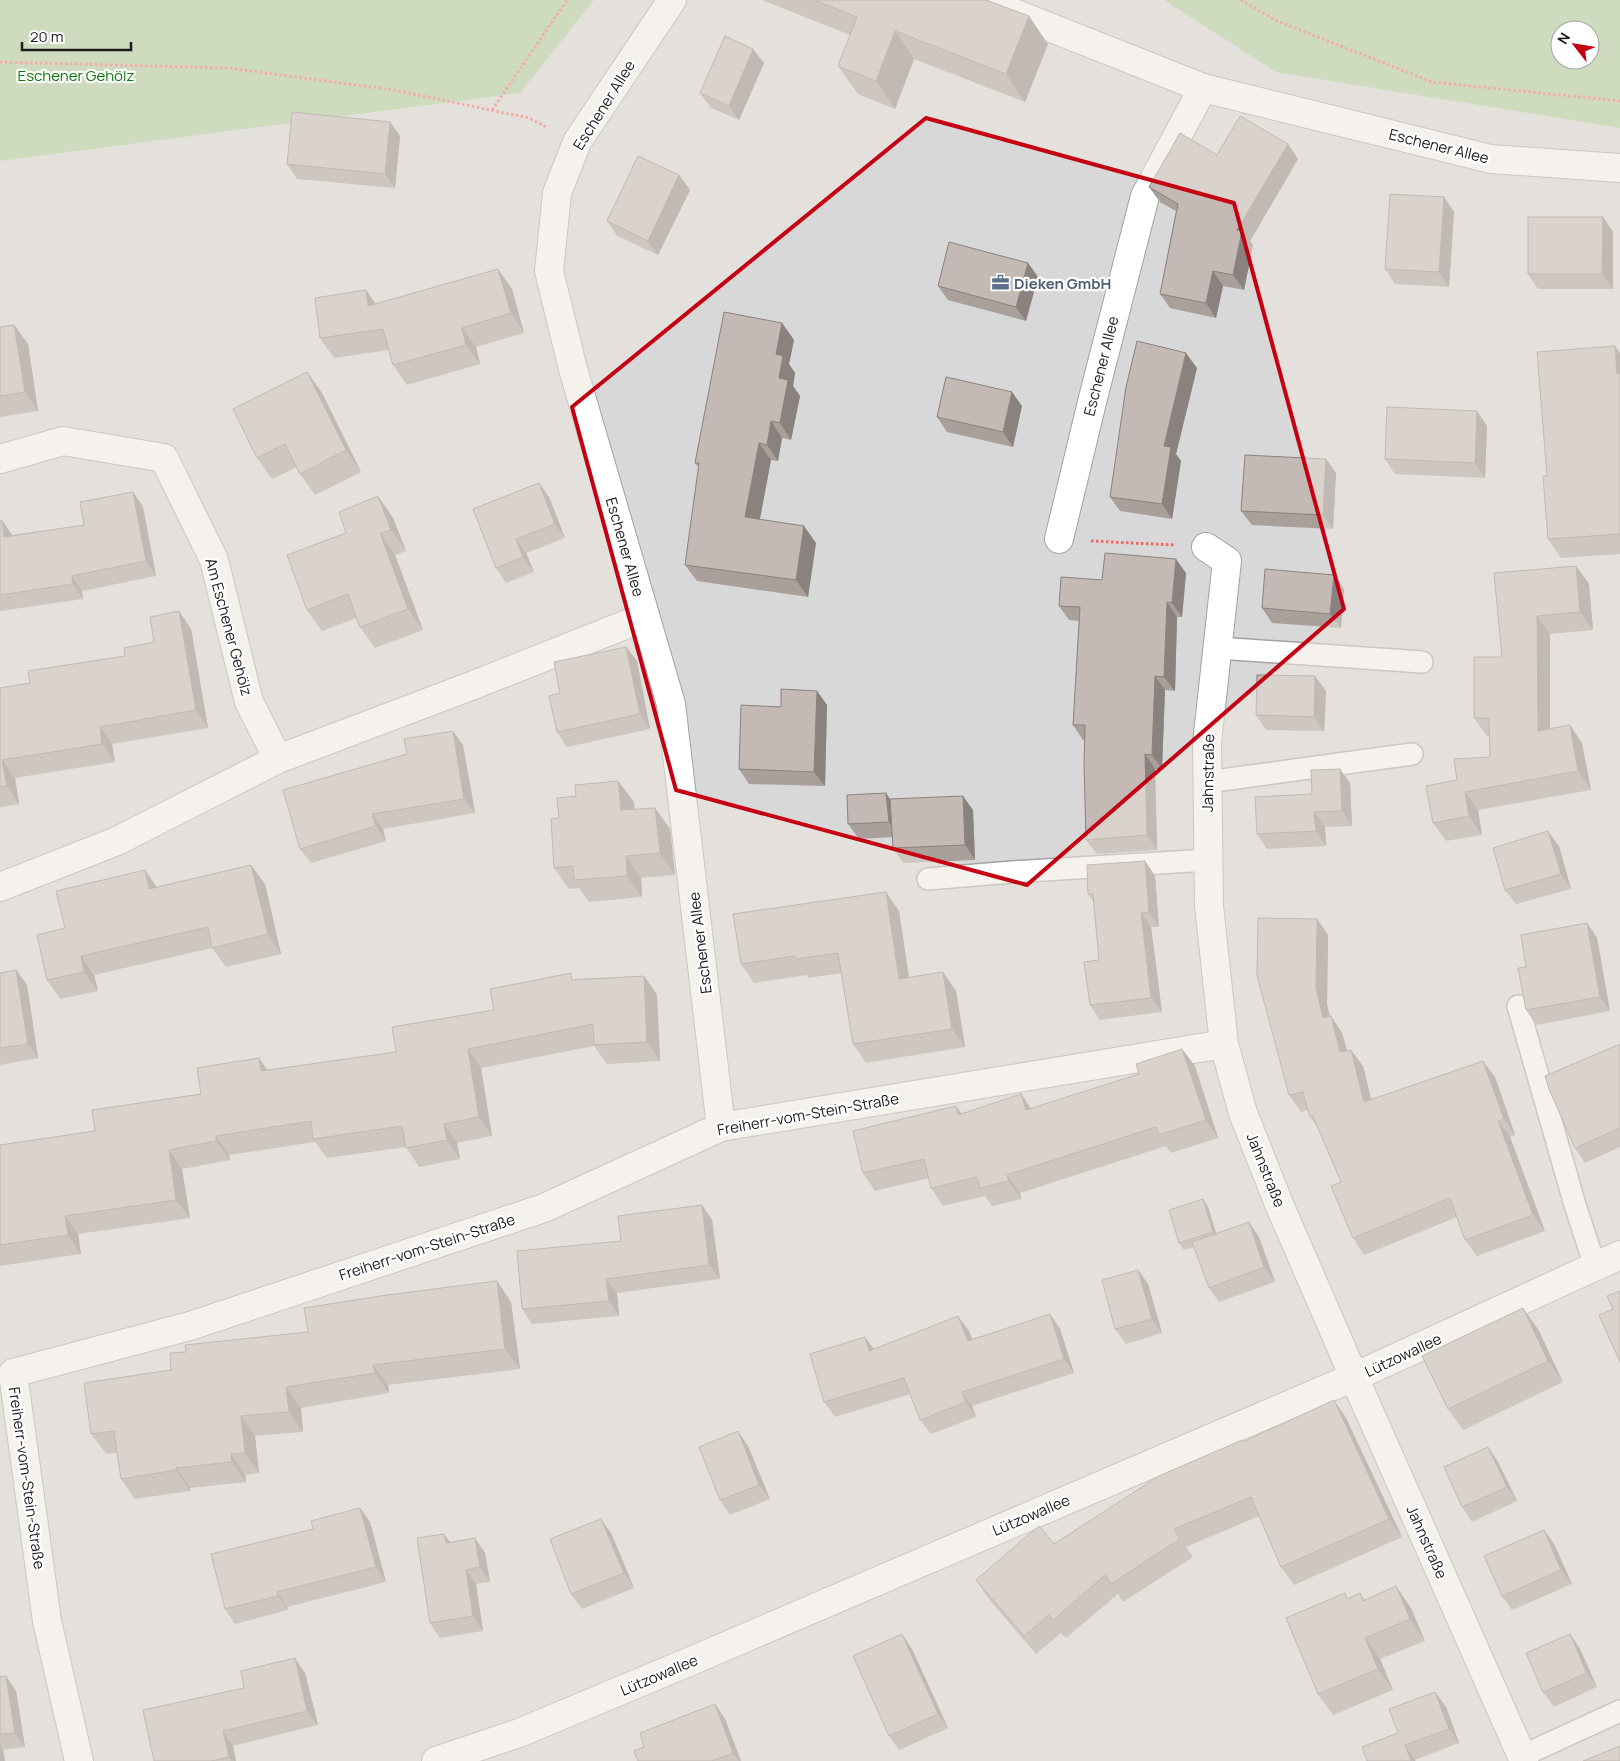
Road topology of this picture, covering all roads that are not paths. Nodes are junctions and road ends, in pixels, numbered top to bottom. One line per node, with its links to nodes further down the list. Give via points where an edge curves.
1 (672, 0): 8 (street, Eschener Allee, via 577,142 557,193 549,271 573,369)
2 (981, 0): 3 (street, Eschener Allee)
3 (1204, 88): 4 (street, Eschener Allee, via 1491,159); 6 (street, Eschener Allee, via 1145,196)
4 (1620, 168)
5 (0, 459): 12 (street, Am Eschener Gehölz, via 64,441 164,458 214,560 249,702)
6 (1059, 539)
7 (1206, 547): 9 (street, Jahnstraße, via 1228,561)
8 (645, 617): 12 (street); 19 (street, Eschener Allee, via 672,704)
9 (1218, 648): 10 (lane); 13 (street, Jahnstraße, via 1207,743)
10 (1422, 662)
11 (1412, 754): 13 (lane)
12 (278, 759): 16 (street, via 117,841)
13 (1207, 782): 14 (street, Jahnstraße)
14 (1208, 860): 15 (lane); 18 (street, Jahnstraße, via 1208,906)
15 (928, 879)
16 (0, 887)
17 (1518, 1006): 21 (lane, via 1574,1205)
18 (1224, 1044): 19 (street, Freiherr-vom-Stein-Straße); 22 (street, Jahnstraße, via 1243,1113)
19 (721, 1127): 25 (street, Freiherr-vom-Stein-Straße, via 544,1208 190,1326 13,1373 47,1621)
20 (1620, 1255): 21 (street, Lützowallee)
21 (1595, 1266): 22 (street, Lützowallee)
22 (1354, 1377): 24 (street, Jahnstraße); 26 (street, Lützowallee, via 529,1730)
23 (1620, 1711): 24 (lane)
24 (1523, 1759)
25 (79, 1761)
26 (436, 1761)

